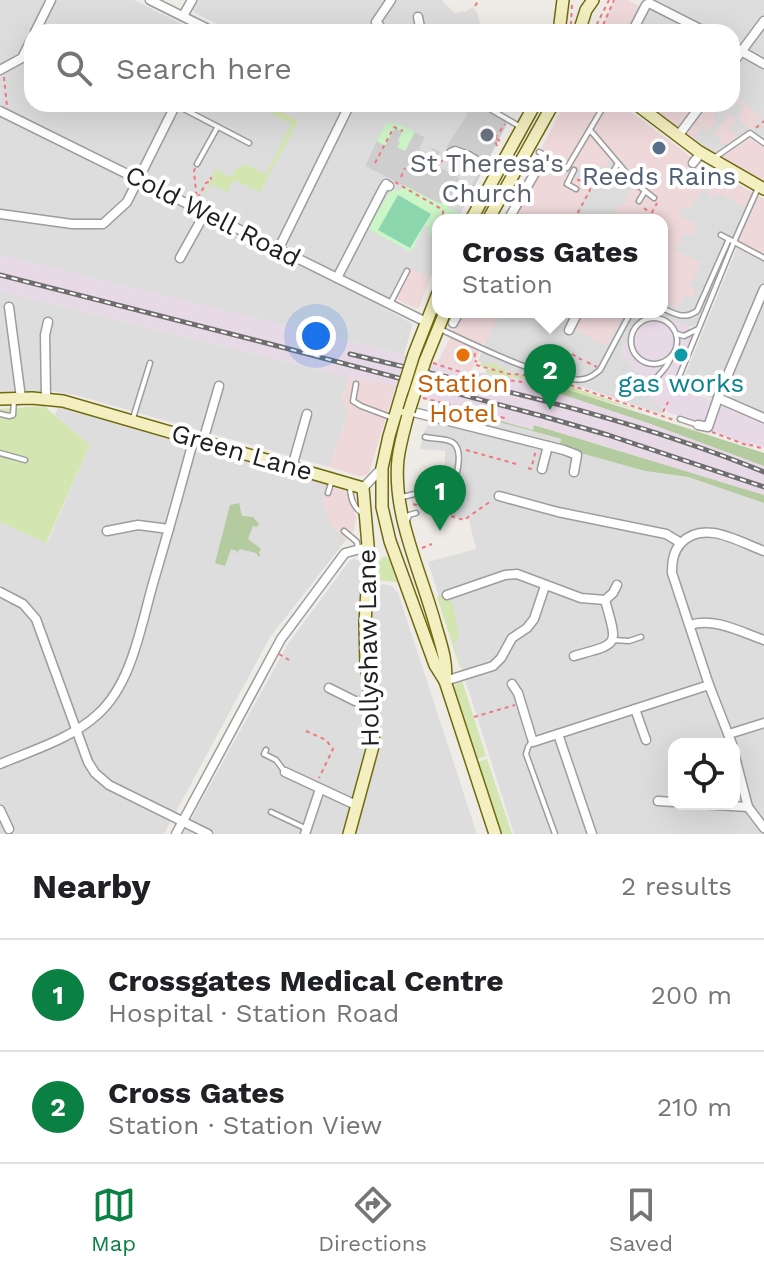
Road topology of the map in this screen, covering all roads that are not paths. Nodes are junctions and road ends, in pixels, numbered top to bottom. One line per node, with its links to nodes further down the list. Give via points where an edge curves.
1 (51, 0): 11 (street)
2 (150, 0): 8 (street)
3 (192, 0): 8 (street)
4 (391, 0): 13 (street)
5 (593, 0): 16 (main road)
6 (567, 1): 15 (main road)
7 (646, 3): 17 (street); 18 (street)
8 (183, 16): 12 (street)
9 (418, 17): 14 (street)
10 (764, 21): 19 (street)
11 (39, 24)
12 (198, 24)
13 (378, 24)
14 (419, 24)
15 (562, 24)
16 (582, 24)
17 (636, 24)
18 (689, 24)
19 (741, 51): 21 (street)
20 (24, 54): 22 (street)
21 (764, 64)
22 (2, 69)
23 (4, 112): 47 (street, Cold Well Road)
24 (171, 112): 47 (street)
25 (188, 112): 33 (lane)
26 (346, 112): 61 (street)
27 (495, 112): 34 (lane)
28 (530, 112): 34 (main road)
29 (550, 112): 40 (main road)
30 (600, 112): 35 (lane)
31 (646, 112): 36 (main road)
32 (696, 112): 36 (street)
33 (217, 126): 37 (lane); 43 (lane)
34 (521, 127): 45 (main road)
35 (589, 129): 40 (lane, via 567,168); 42 (lane)
36 (678, 136): 41 (main road)
37 (249, 143)
38 (764, 143): 41 (lane, via 750,133)
39 (450, 151): 45 (lane, via 469,154)
40 (536, 152): 57 (main road); 58 (street, via 540,164)
41 (711, 160): 49 (main road)
42 (618, 163): 46 (lane); 51 (lane)
43 (196, 166)
44 (574, 170): 50 (lane, via 567,184)
45 (497, 171): 56 (main road)
46 (612, 174)
47 (139, 180): 54 (street, Cold Well Road); 55 (street, via 127,202 103,224)
48 (389, 183): 65 (street)
49 (762, 188): 60 (lane)
50 (576, 189)
51 (645, 191): 52 (lane); 53 (lane)
52 (655, 200)
53 (639, 201)
54 (200, 207): 61 (street, Cold Well Road); 62 (street)
55 (0, 214)
56 (474, 214)
57 (492, 214)
58 (511, 214)
59 (721, 235): 60 (lane)
60 (731, 240): 63 (lane); 70 (lane, via 697,311 680,316); 79 (lane)
61 (278, 250): 65 (street, Cold Well Road)
62 (180, 258)
63 (764, 258)
64 (407, 271): 67 (lane)
65 (337, 278): 67 (street, Cold Well Road)
66 (764, 289): 92 (street)
67 (390, 304): 76 (street, Cold Well Road)
68 (9, 307): 90 (street)
69 (432, 308): 76 (main road)
70 (668, 311)
71 (442, 318): 78 (main road)
72 (456, 318): 77 (street)
73 (575, 318): 80 (street)
74 (628, 318): 78 (lane, via 600,370 583,380 545,374)
75 (48, 322): 91 (street)
76 (426, 322): 78 (main road); 94 (main road, bridge)
77 (453, 323)
78 (438, 328): 94 (main road, bridge, via 414,396)
79 (700, 328): 81 (lane, via 684,336); 87 (lane)
80 (569, 330)
81 (675, 333): 82 (lane); 84 (lane, via 657,318 638,324 632,349)
82 (672, 355): 84 (lane, via 662,363); 85 (lane)
83 (150, 363): 98 (lane)
84 (649, 363): 85 (lane)
85 (664, 369): 88 (lane, via 646,388)
86 (356, 384): 94 (lane, via 353,401)
87 (676, 384)
88 (641, 385)
89 (219, 386): 102 (street)
90 (18, 398): 91 (main road, Green Lane); 93 (main road, Green Lane); 95 (lane, via 13,415)
91 (46, 398): 98 (main road, Green Lane)
92 (718, 398): 97 (street); 100 (street)
93 (0, 399)
94 (400, 412): 103 (street); 107 (main road); 114 (main road)
95 (0, 414)
96 (307, 414): 106 (street)
97 (763, 414)
98 (133, 420): 102 (main road, Green Lane)
99 (680, 420): 100 (lane)
100 (703, 426)
101 (425, 437): 114 (lane, via 456,446 459,462 449,500 419,493)
102 (198, 440): 106 (main road, Green Lane); 116 (street)
103 (543, 444): 108 (street); 109 (street, via 577,455)
104 (0, 453): 105 (lane)
105 (25, 460)
106 (292, 467): 110 (main road, Green Lane)
107 (382, 468): 111 (street); 121 (main road, via 382,507)
108 (542, 469)
109 (574, 472)
110 (332, 479): 111 (main road, Green Lane); 112 (lane)
111 (357, 486): 122 (main road, Hollyshaw Lane, via 365,515)
112 (328, 493)
113 (499, 496): 120 (street, via 666,534)
114 (400, 497): 117 (main road)
115 (416, 513): 117 (lane, via 409,515)
116 (169, 529): 118 (street, via 138,525); 143 (street, via 123,681 102,711)
117 (405, 529): 121 (main road); 123 (main road)
118 (107, 531)
119 (344, 531): 122 (lane)
120 (681, 543): 124 (street, via 711,532); 131 (street, via 672,573)
121 (394, 545): 122 (main road, via 375,542); 123 (main road); 136 (main road)
122 (363, 548): 140 (main road, Hollyshaw Lane); 161 (street, via 345,553 281,639)
123 (415, 549): 125 (lane); 136 (main road)
124 (764, 551)
125 (422, 558)
126 (617, 585): 130 (street)
127 (545, 586): 129 (street, via 517,574 505,575); 130 (street, via 587,600); 136 (street, via 534,619 512,638 497,663)
128 (0, 592): 143 (street, via 23,604 36,619)
129 (447, 595)
130 (605, 600): 133 (street)
131 (690, 625): 134 (street, via 710,622); 138 (street)
132 (641, 637): 133 (lane)
133 (613, 640): 135 (street)
134 (764, 640)
135 (574, 656)
136 (445, 681): 168 (main road)
137 (512, 684): 148 (street)
138 (709, 685): 141 (street); 145 (street)
139 (329, 688): 140 (street, via 355,701)
140 (371, 702): 156 (main road, Hollyshaw Lane, via 373,746)
141 (635, 709): 144 (street); 147 (street)
142 (764, 723): 145 (street)
143 (77, 730): 150 (street); 161 (street, via 99,778)
144 (558, 734): 148 (street); 170 (street)
145 (729, 734): 146 (street)
146 (730, 738)
147 (646, 740)
148 (533, 742): 169 (lane, via 526,754)
149 (266, 750): 151 (lane, via 264,754)
150 (0, 764)
151 (285, 772): 153 (street)
152 (740, 776): 158 (street)
153 (317, 788): 156 (street); 164 (street)
154 (658, 801): 155 (street)
155 (668, 802)
156 (358, 806): 167 (main road, Hollyshaw Lane)
157 (740, 807): 158 (street)
158 (748, 807): 162 (street)
159 (0, 810): 163 (street)
160 (271, 812): 164 (lane)
161 (183, 822): 165 (street); 166 (street)
162 (764, 828)
163 (9, 829)
164 (306, 831)
165 (176, 834)
166 (208, 834)
167 (349, 834)
168 (495, 834)
169 (555, 834)
170 (592, 834)

